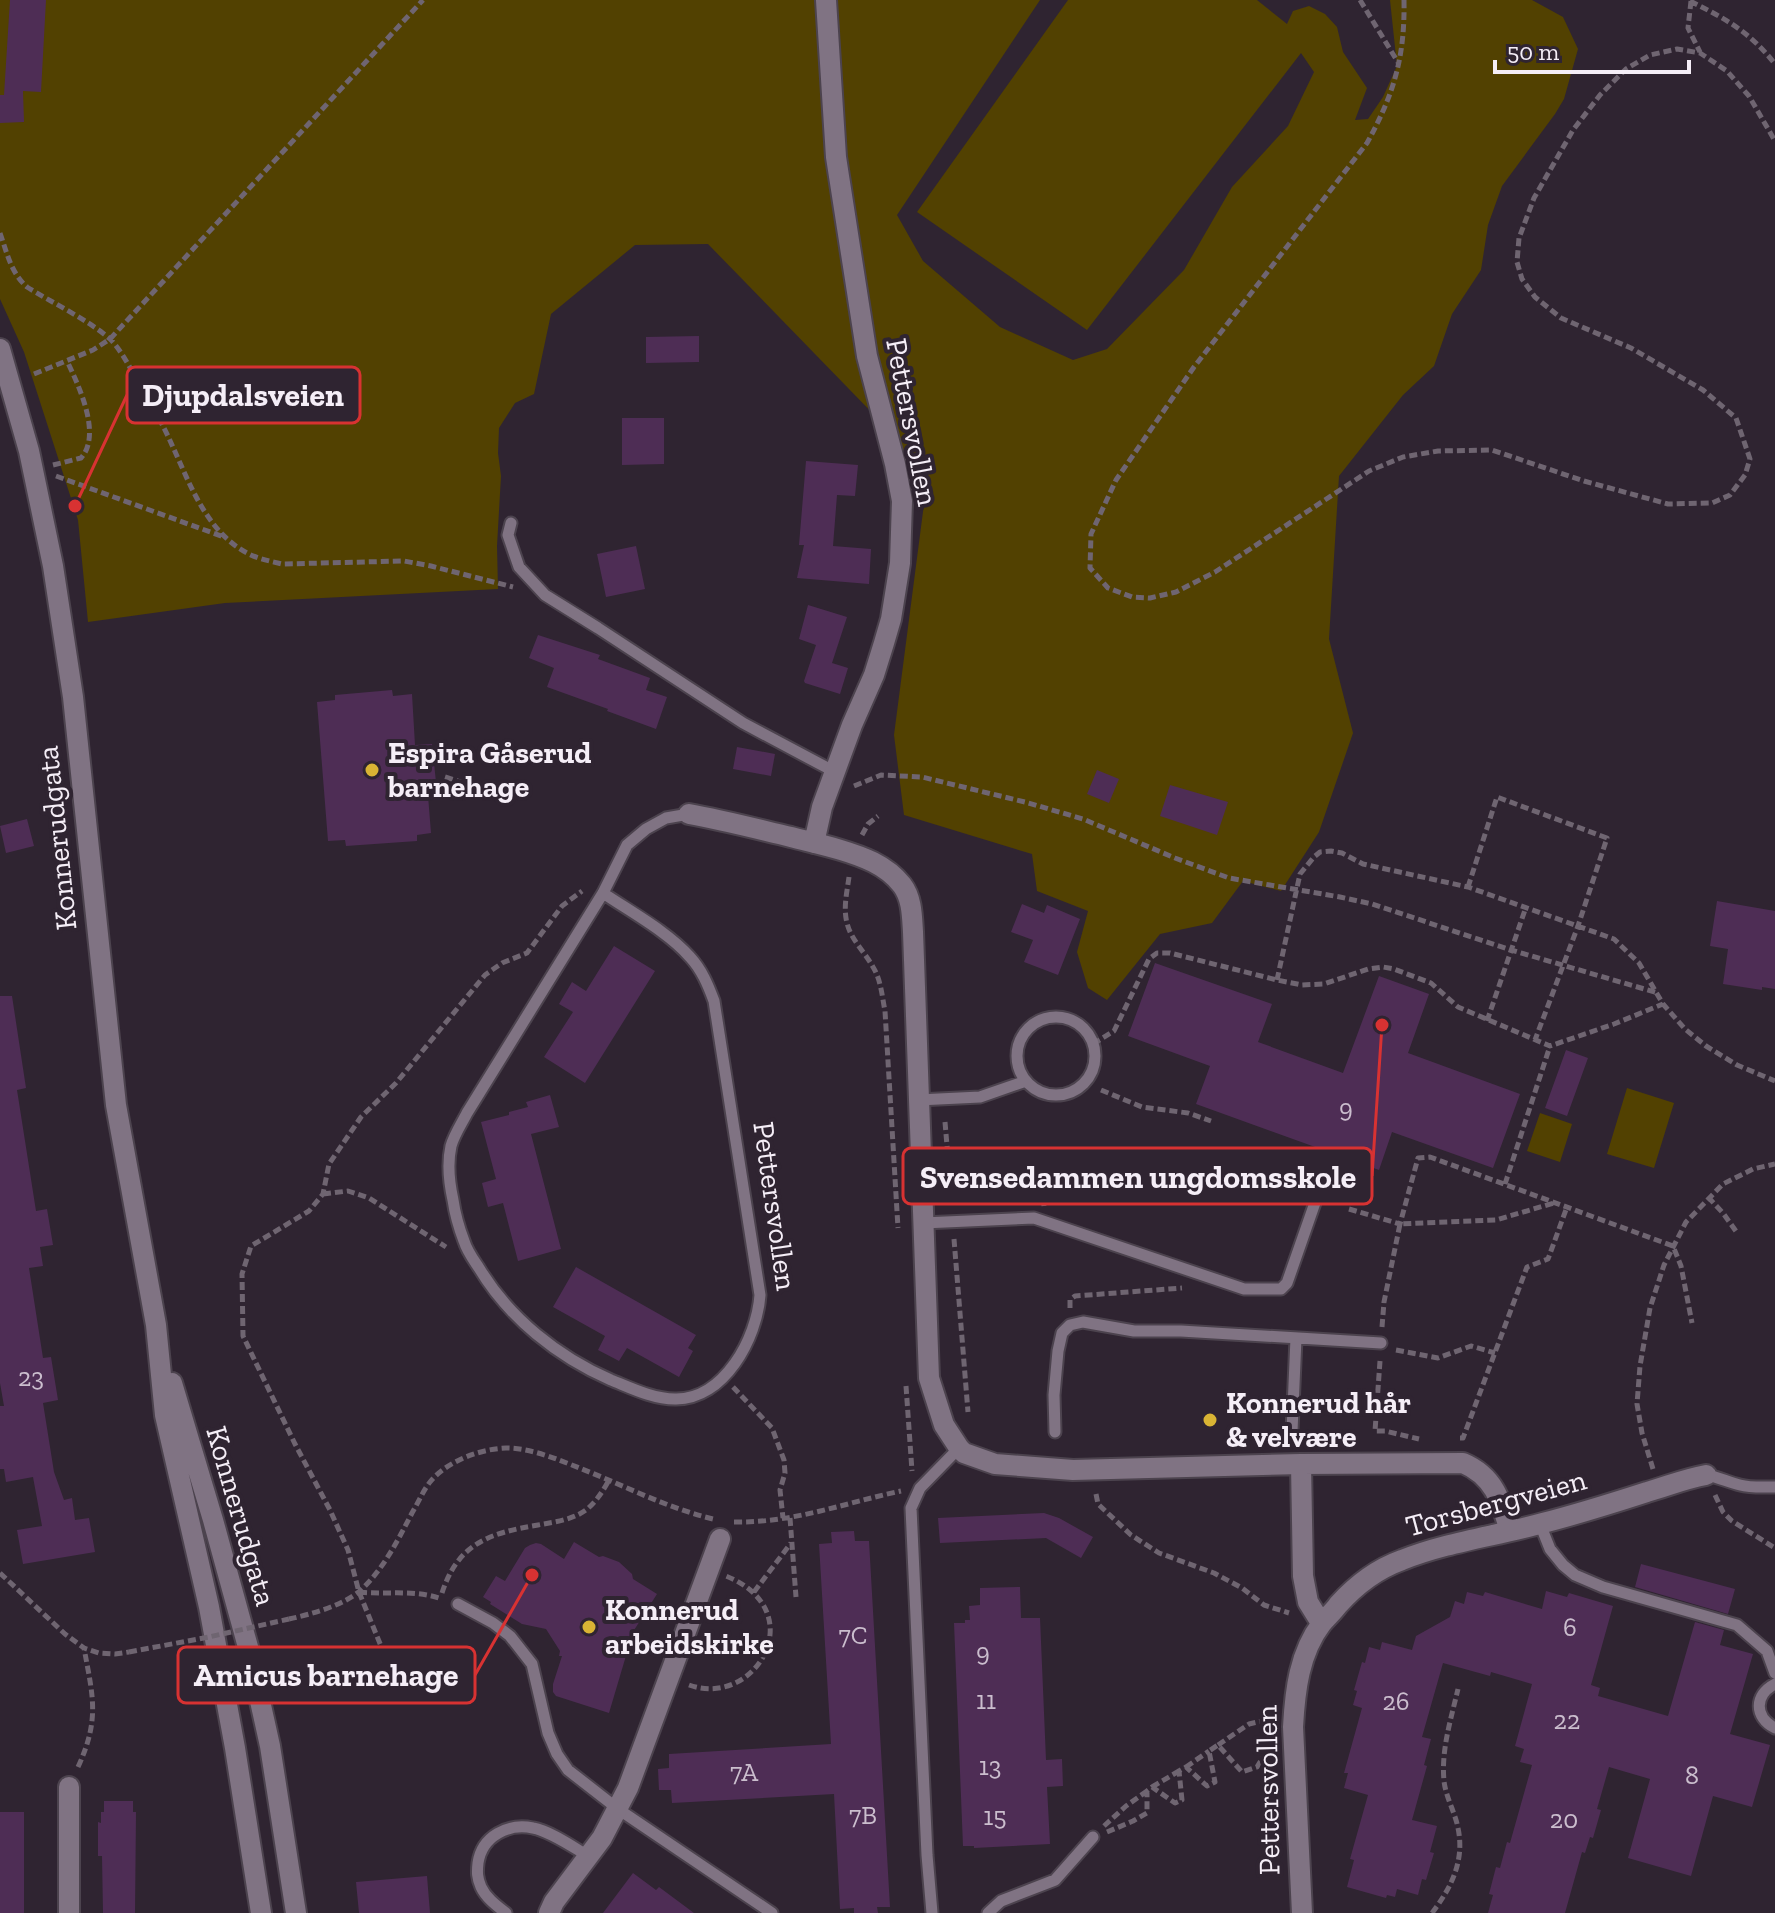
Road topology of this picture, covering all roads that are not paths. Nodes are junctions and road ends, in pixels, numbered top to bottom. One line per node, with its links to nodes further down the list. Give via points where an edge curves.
1 (826, 0): 4 (street, Pettersvollen, via 836,157 854,278 902,501 891,619)
2 (0, 349): 12 (street, Konnerudgata, via 53,566 73,697 116,1105)
3 (511, 523): 4 (lane, via 508,535 519,567 545,595 743,723)
4 (835, 772): 6 (street, Pettersvollen)
5 (689, 814): 6 (street, Pettersvollen); 7 (lane, Pettersvollen, via 666,818 627,845)
6 (814, 843): 9 (street, Pettersvollen, via 873,862 907,894)
7 (603, 893): 7 (lane, Pettersvollen, via 690,956 706,979 714,1001 760,1295 754,1326 724,1378 703,1394 675,1399 627,1387 576,1363 517,1317 464,1244 449,1179 451,1144 467,1113)
8 (1026, 1081): 8 (lane, via 1018,1046 1032,1026 1067,1019 1087,1033 1095,1053 1092,1070 1072,1092 1047,1094); 9 (lane, via 980,1097)
9 (918, 1100): 11 (street, Pettersvollen)
10 (1317, 1197): 11 (lane, via 1281,1289 1244,1289 1034,1218)
11 (923, 1223): 17 (street, Pettersvollen, via 929,1378 944,1425)
12 (156, 1325): 34 (street, Konnerudgata, via 165,1415 209,1607); 35 (street, Konnerudgata, via 248,1647 270,1746)
13 (1296, 1338): 14 (lane); 15 (lane); 16 (lane, via 1070,1325 1058,1351)
14 (1381, 1345)
15 (1292, 1431)
16 (1055, 1432)
17 (959, 1448): 18 (street, via 995,1464 1073,1470); 39 (lane, via 920,1488 911,1508)
18 (1301, 1464): 22 (street, via 1463,1463 1494,1487); 25 (street, via 1303,1576 1308,1602)
19 (1706, 1475): 20 (lane, via 1739,1485); 21 (street, Torsbergveien)
20 (1775, 1487)
21 (1540, 1524): 22 (street, Torsbergveien); 26 (lane, via 1550,1549 1575,1575 1737,1625 1767,1651)
22 (1510, 1531): 25 (street, Torsbergveien, via 1380,1570)
23 (720, 1539): 30 (street)
24 (458, 1604): 30 (lane, via 510,1636 532,1664 557,1754 568,1770)
25 (1321, 1624): 41 (street, Pettersvollen, via 1305,1654 1295,1697)
26 (1775, 1673)
27 (1775, 1684): 28 (lane, via 1759,1703 1762,1717)
28 (1775, 1728)
29 (69, 1787): 33 (street)
30 (618, 1809): 32 (street); 38 (lane)
31 (1093, 1837): 40 (lane, via 1055,1880 1001,1901)
32 (588, 1856): 36 (lane, via 535,1828 504,1830 488,1838 477,1875 482,1889); 37 (street)
33 (69, 1913)
34 (261, 1913)
35 (296, 1913)
36 (506, 1913)
37 (549, 1913)
38 (772, 1913)
39 (932, 1913)
40 (988, 1913)
41 (1302, 1913)

